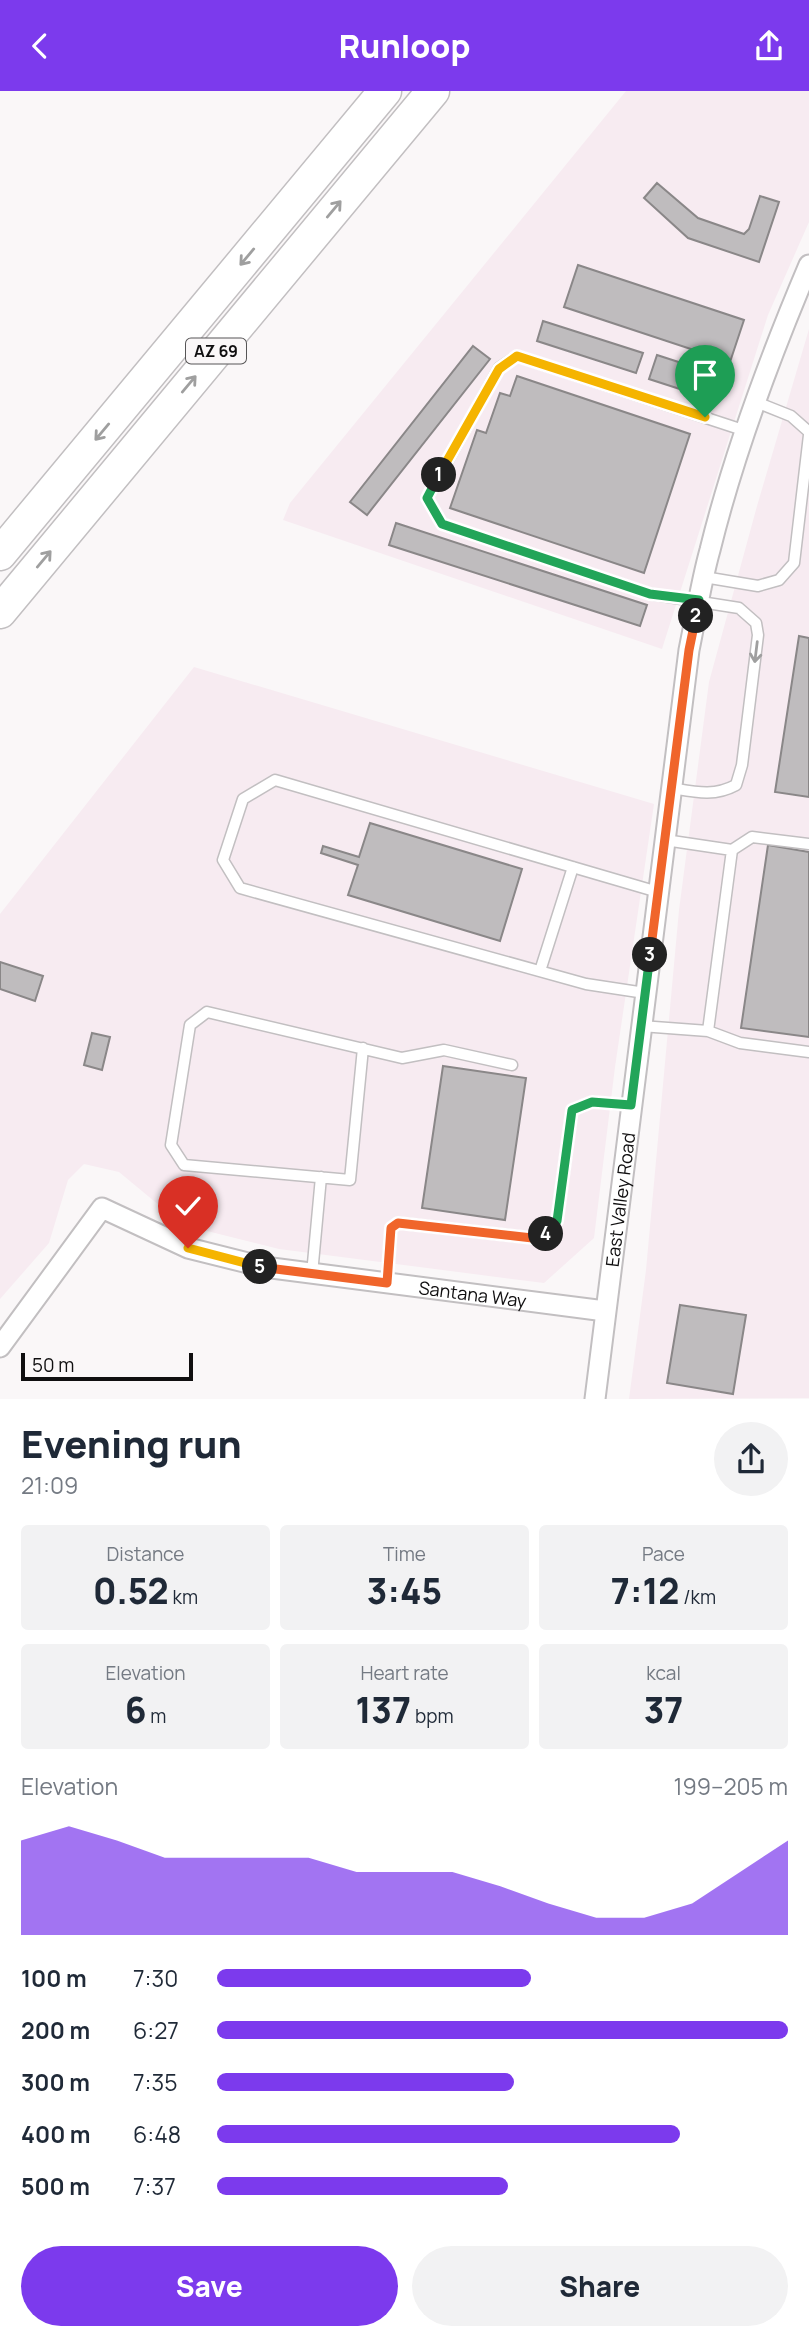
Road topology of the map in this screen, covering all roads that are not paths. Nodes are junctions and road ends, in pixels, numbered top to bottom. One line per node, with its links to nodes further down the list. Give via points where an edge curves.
1 (385, 91): 7 (main road, AZ 69, one-way to 7)
2 (433, 91): 10 (main road, AZ 69, one-way to 2)
3 (809, 265): 4 (street, East Valley Road)
4 (756, 402): 5 (street, East Valley Road); 6 (lane, via 791,416)
5 (746, 431): 8 (street, East Valley Road); 9 (lane, via 517,356 499,369 427,498 442,524 650,594)
6 (809, 433): 8 (lane, via 794,563 779,580 758,586)
7 (0, 554)
8 (704, 576): 9 (street, East Valley Road)
9 (699, 600): 11 (street, East Valley Road); 11 (lane, one-way to 11, via 739,608 756,623 742,765 736,785 724,791 709,794)
10 (0, 612)
11 (671, 788): 12 (street, East Valley Road)
12 (665, 840): 14 (lane); 16 (street, East Valley Road)
13 (809, 845): 14 (lane, via 752,837)
14 (732, 849): 20 (lane)
15 (573, 867): 16 (lane); 17 (lane); 17 (lane, via 275,779 243,799 223,860 240,888)
16 (658, 892): 18 (street, East Valley Road)
17 (540, 971): 18 (lane, via 586,985)
18 (645, 993): 19 (street, East Valley Road)
19 (642, 1026): 20 (lane); 24 (street, East Valley Road)
20 (708, 1031): 22 (lane, via 740,1043)
21 (363, 1048): 23 (lane, via 402,1058 444,1050); 25 (lane, via 350,1180); 25 (lane, via 206,1012 190,1025 171,1145 184,1165)
22 (809, 1052)
23 (512, 1065)
24 (631, 1105): 27 (lane, via 592,1102 572,1110 557,1221 541,1239 398,1223 391,1228); 28 (street, East Valley Road)
25 (321, 1177): 26 (lane)
26 (312, 1274): 27 (street, Santana Way); 29 (street, Santana Way, via 264,1268 188,1248 102,1208)
27 (387, 1283): 28 (street, Santana Way)
28 (606, 1311): 30 (street, East Valley Road)
29 (0, 1346)
30 (595, 1398)

